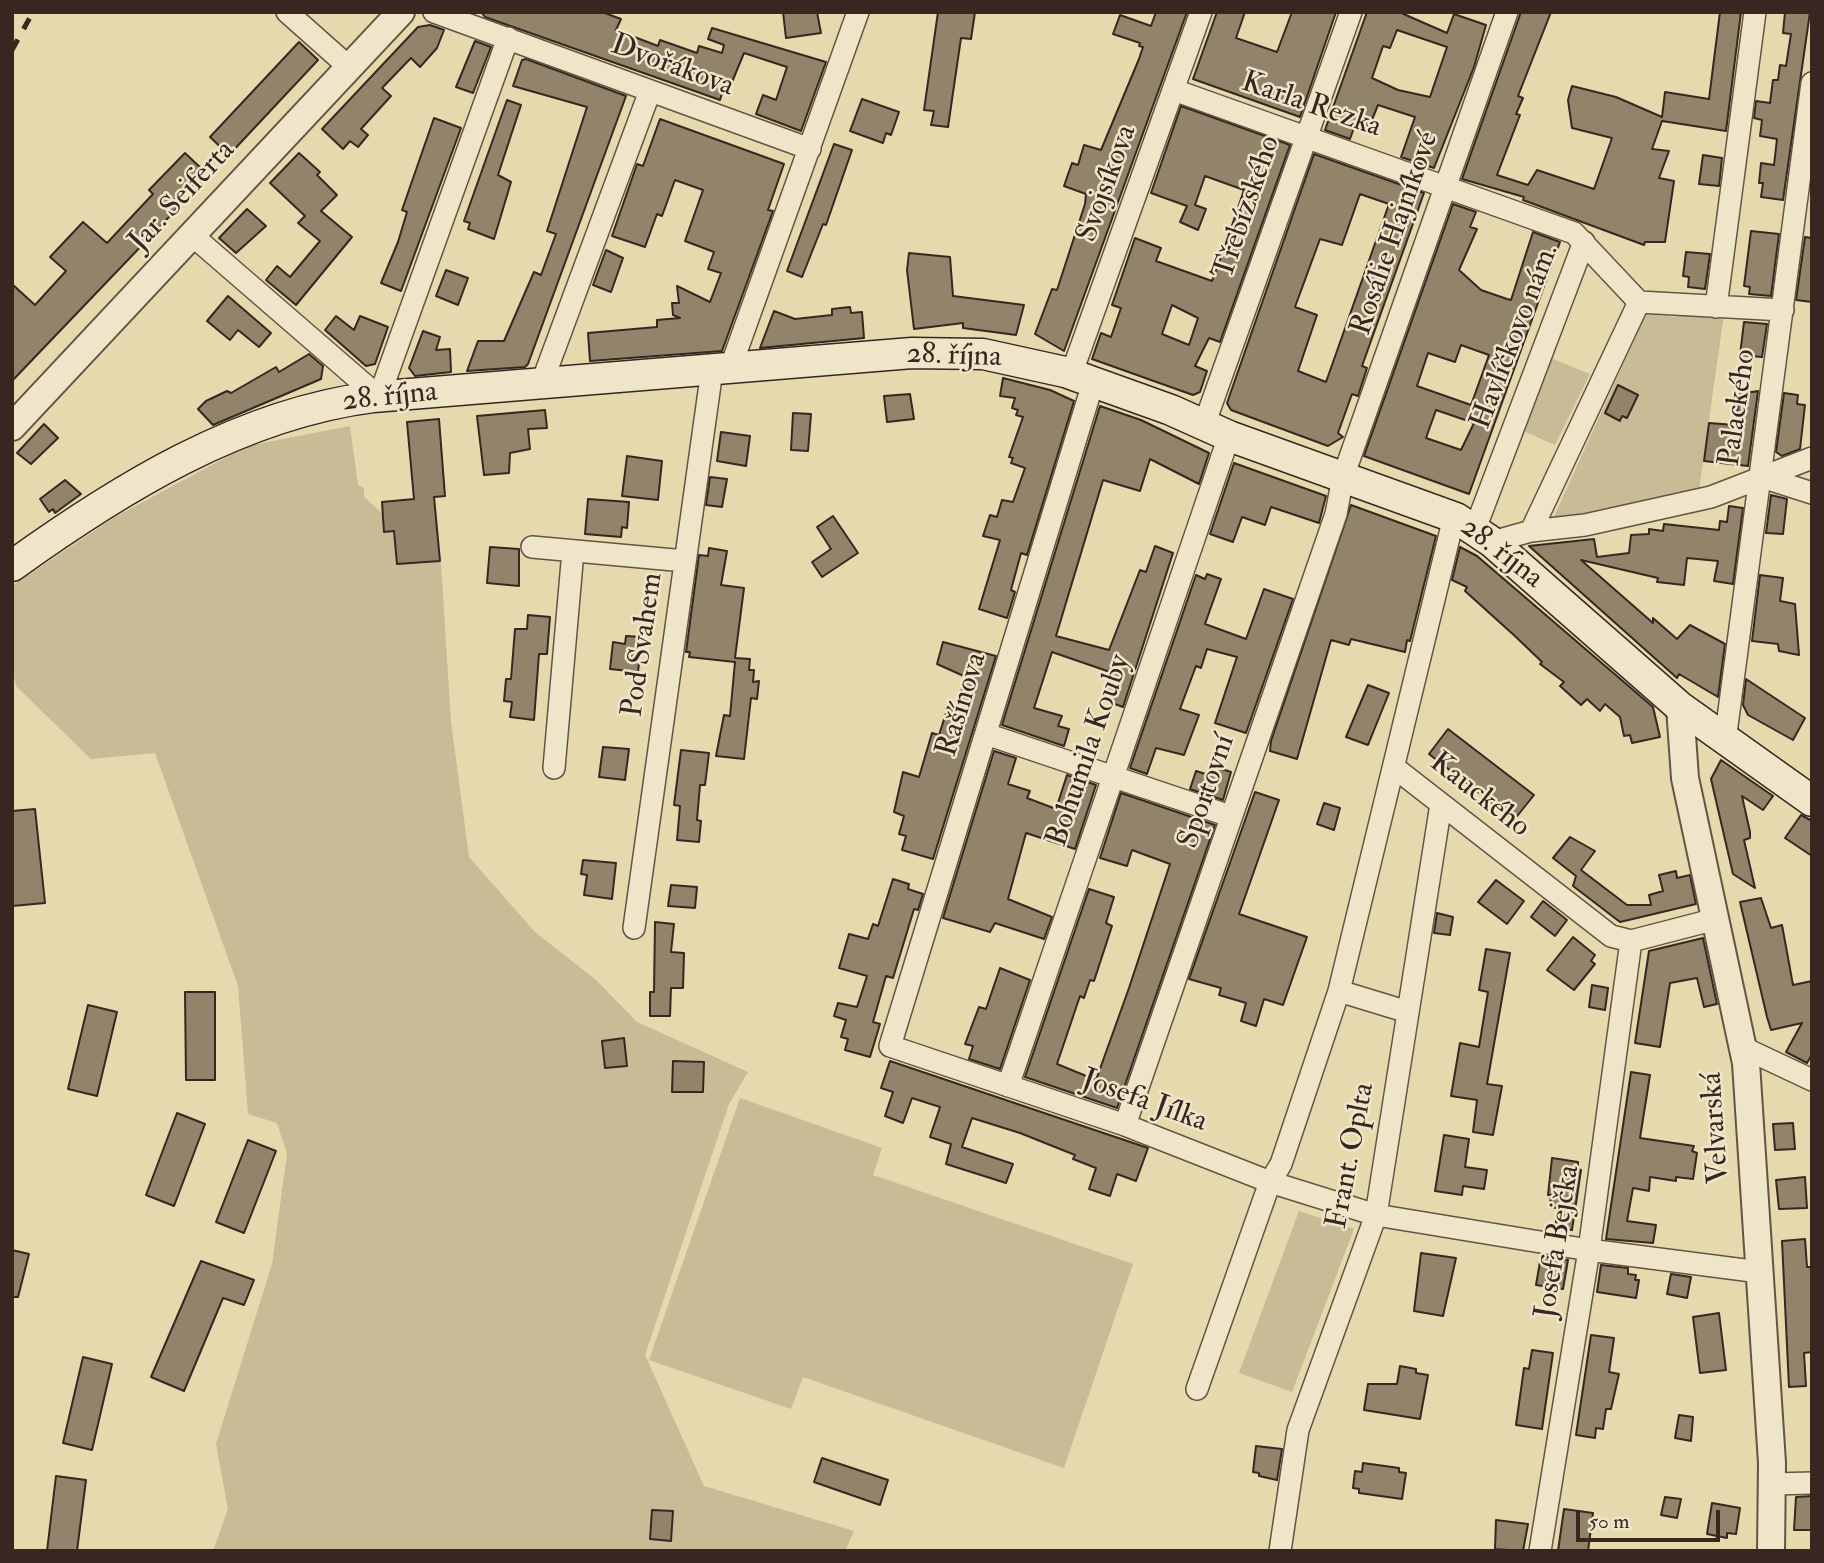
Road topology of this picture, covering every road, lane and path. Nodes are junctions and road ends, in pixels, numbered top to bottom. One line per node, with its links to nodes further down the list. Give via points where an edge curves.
1 (287, 12): 10 (street)
2 (401, 12): 10 (street, Jar. Seiferta)
3 (434, 12): 9 (street, Dvořákova)
4 (858, 12): 15 (street, Pod Svahem)
5 (1201, 12): 12 (street, Svojsíkova)
6 (1351, 12): 14 (street, Třebízského)
7 (1507, 12): 16 (street, Rosálie Hajníkové)
8 (1755, 12): 20 (street)
9 (508, 38): 13 (street, Dvořákova); 25 (street)
10 (350, 68): 17 (street, Jar. Seiferta)
11 (1812, 83): 21 (street, Palackého)
12 (1174, 90): 14 (street, Karla Rezka); 23 (street, Svojsíkova)
13 (650, 91): 15 (street, Dvořákova); 24 (street)
14 (1306, 135): 16 (street, Karla Rezka); 27 (street, Třebízského)
15 (810, 149): 22 (street, Pod Svahem)
16 (1444, 186): 18 (street, Karla Rezka, via 1574,233); 29 (street, Rosálie Hajníkové)
17 (193, 236): 25 (street); 26 (street, Jar. Seiferta)
18 (1584, 242): 19 (street, Havlíčkovo nám.); 32 (street, Havlíčkovo nám.)
19 (1639, 302): 20 (street); 33 (street)
20 (1716, 307): 21 (street)
21 (1783, 310): 30 (street, Palackého)
22 (721, 369): 23 (main road, 28. října, via 956,352 1010,358); 24 (main road, 28. října); 36 (street, Pod Svahem)
23 (1082, 379): 27 (main road, 28. října); 39 (street, Rašínova)
24 (541, 385): 25 (main road, 28. října)
25 (379, 397): 37 (main road, 28. října, via 288,414 184,460 106,502)
26 (12, 427)
27 (1217, 431): 29 (main road, 28. října); 43 (street, Bohumila Kouby)
28 (1812, 458): 30 (street)
29 (1343, 477): 32 (main road, 28. října); 46 (street, Sportovní, via 1336,514)
30 (1759, 477): 31 (street); 33 (street, via 1711,497 1585,525); 40 (street, Palackého)
31 (1812, 493)
32 (1474, 529): 33 (street); 38 (main road, 28. října); 42 (street, Kauckého)
33 (1531, 531)
34 (532, 547): 35 (street)
35 (573, 551): 36 (street); 41 (street)
36 (685, 561): 48 (street, Pod Svahem)
37 (12, 566)
38 (1680, 707): 40 (main road, 28. října); 47 (street, Velvarská, via 1685,778)
39 (986, 734): 43 (street); 52 (street, Rašínova)
40 (1724, 741): 44 (main road, 28. října)
41 (554, 768)
42 (1395, 768): 45 (street, Kauckého); 50 (street)
43 (1113, 776): 46 (street); 55 (street, Bohumila Kouby)
44 (1812, 801)
45 (1441, 804): 49 (street, Kauckého, via 1611,936); 51 (street, Frant. Oplta)
46 (1230, 816): 56 (street, Sportovní)
47 (1716, 919): 49 (street); 53 (street, Velvarská)
48 (634, 928)
49 (1631, 941): 59 (street, Josefa Bejčka)
50 (1339, 991): 51 (street); 57 (street)
51 (1408, 1012): 58 (street, Frant. Oplta)
52 (890, 1046): 55 (street, Josefa Jílka)
53 (1744, 1048): 54 (street); 60 (street, Velvarská)
54 (1812, 1080)
55 (1008, 1086): 56 (street, Josefa Jílka)
56 (1125, 1125): 57 (street, Josefa Jílka)
57 (1270, 1182): 58 (street, Josefa Jílka); 61 (street)
58 (1376, 1215): 59 (street, Josefa Jílka); 64 (street, Frant. Oplta, via 1298,1430)
59 (1589, 1250): 60 (street, Josefa Jílka); 65 (street, Josefa Bejčka)
60 (1760, 1272): 63 (street, Velvarská)
61 (1197, 1389)
62 (1812, 1483): 63 (street)
63 (1773, 1484): 66 (street, Velvarská)
64 (1280, 1551)
65 (1540, 1551)
66 (1771, 1551)

